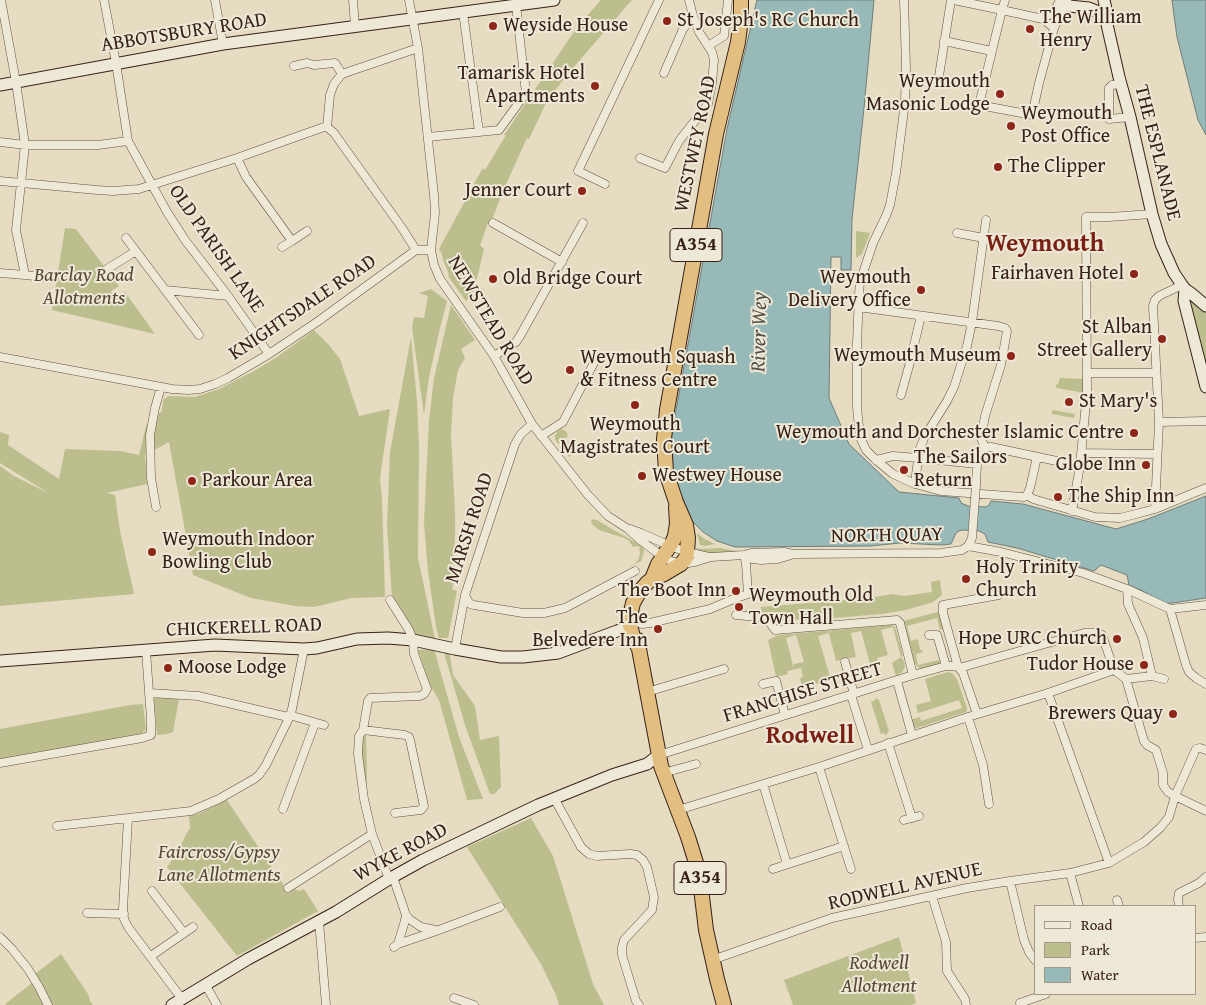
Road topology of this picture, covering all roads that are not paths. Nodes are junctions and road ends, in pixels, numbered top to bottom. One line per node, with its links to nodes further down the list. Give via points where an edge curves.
1 (1, 0): 37 (street)
2 (104, 0): 32 (street, OLD PARISH LANE)
3 (215, 0): 28 (street)
4 (353, 0): 25 (street)
5 (409, 0): 22 (street, NEWSTEAD ROAD)
6 (554, 0): 17 (main road, ABBOTSBURY ROAD)
7 (659, 0): 51 (street, via 578,171)
8 (689, 0): 21 (street)
9 (728, 0): 29 (street, via 724,36)
10 (740, 0): 103 (highway, WESTWEY ROAD / A354, via 738,42 716,134 667,410 665,463)
11 (904, 0): 75 (street, via 905,102 896,174 890,205 860,282)
12 (952, 0): 18 (street); 27 (street)
13 (1004, 0): 18 (street)
14 (1104, 0): 19 (street, THE ESPLANADE); 24 (main road, THE ESPLANADE)
15 (501, 3): 17 (main road, ABBOTSBURY ROAD); 20 (main road, ABBOTSBURY ROAD)
16 (1072, 3): 19 (main road); 23 (street); 26 (street, via 1064,8)
17 (516, 5): 42 (street, via 526,93 500,130)
18 (1002, 10): 23 (street); 31 (street)
19 (1094, 10): 24 (main road)
20 (463, 12): 22 (main road, ABBOTSBURY ROAD); 42 (street)
21 (693, 16): 29 (street); 34 (street, via 683,29)
22 (412, 18): 25 (main road, ABBOTSBURY ROAD); 30 (street, NEWSTEAD ROAD)
23 (1043, 19): 26 (street)
24 (1106, 20): 38 (main road, THE ESPLANADE)
25 (355, 26): 28 (main road, ABBOTSBURY ROAD)
26 (1054, 28): 31 (street, via 1032,115 979,105)
27 (944, 41): 31 (street); 36 (street)
28 (223, 44): 32 (main road, ABBOTSBURY ROAD)
29 (708, 46): 48 (street, via 714,60 708,104 679,141 665,168)
30 (418, 48): 35 (street); 43 (street, NEWSTEAD ROAD)
31 (992, 51)
32 (116, 63): 37 (main road, ABBOTSBURY ROAD); 44 (street, OLD PARISH LANE)
33 (294, 66): 35 (street, via 336,63)
34 (664, 72)
35 (342, 74): 41 (street, via 330,95)
36 (939, 76)
37 (16, 82): 39 (main road, ABBOTSBURY ROAD); 46 (street)
38 (1121, 84): 40 (main road, THE ESPLANADE); 40 (street, via 1112,84 1109,88 1109,119)
39 (0, 86)
40 (1130, 117): 53 (main road, THE ESPLANADE)
41 (328, 127): 47 (street); 63 (street)
42 (479, 132): 43 (street)
43 (428, 137): 64 (street, NEWSTEAD ROAD, via 435,213)
44 (128, 141): 46 (street); 52 (street, OLD PARISH LANE)
45 (0, 142): 46 (street)
46 (25, 145): 50 (street)
47 (237, 158): 52 (street); 61 (street, via 246,177)
48 (640, 158)
49 (0, 181): 50 (street)
50 (22, 183): 52 (street, via 113,191); 69 (street, via 16,230)
51 (606, 184)
52 (152, 185): 73 (street, OLD PARISH LANE, via 185,240)
53 (1152, 214): 71 (main road, THE ESPLANADE, via 1164,254); 83 (street, via 1086,217)
54 (986, 220): 60 (street)
55 (493, 223): 66 (street)
56 (583, 224): 66 (street)
57 (307, 230): 61 (street)
58 (957, 233): 60 (street)
59 (126, 238): 65 (street)
60 (984, 238): 77 (street)
61 (292, 241): 62 (street)
62 (282, 247)
63 (416, 250): 64 (street); 79 (street, KNIGHTSDALE ROAD)
64 (431, 250): 80 (street, NEWSTEAD ROAD, via 440,279)
65 (136, 251): 67 (street); 72 (street)
66 (562, 262): 80 (street, via 520,336)
67 (106, 270)
68 (0, 273): 69 (street)
69 (25, 275): 70 (street)
70 (54, 278)
71 (1183, 287): 74 (main road, THE ESPLANADE); 84 (street, via 1159,296 1153,306); 86 (main road, THE ESPLANADE)
72 (165, 290): 73 (street); 78 (street)
73 (228, 296): 79 (street, OLD PARISH LANE)
74 (1206, 306)
75 (858, 307): 76 (street); 97 (street, via 858,422 866,450)
76 (921, 316): 77 (street); 87 (street)
77 (972, 322): 92 (street, via 998,326 1007,332 1001,365 985,416 981,438); 96 (street, via 954,387 924,438)
78 (199, 335)
79 (269, 354): 85 (street, KNIGHTSDALE ROAD, via 228,378 200,389)
80 (494, 356): 90 (street, NEWSTEAD ROAD)
81 (0, 357): 85 (street, KNIGHTSDALE ROAD)
82 (597, 357): 91 (street, via 563,422)
83 (1088, 373): 84 (street); 93 (street)
84 (1156, 373): 89 (street)
85 (161, 387): 104 (street, via 150,435 151,478)
86 (1206, 387)
87 (901, 395)
88 (1206, 421): 89 (street)
89 (1158, 422): 94 (street)
90 (532, 424): 91 (street, NEWSTEAD ROAD); 116 (street, MARSH ROAD, via 515,444)
91 (541, 436): 107 (street, NEWSTEAD ROAD, via 595,504)
92 (984, 448): 95 (street); 98 (street)
93 (1081, 453): 94 (street); 99 (street)
94 (1157, 454): 105 (street)
95 (1037, 457): 99 (street); 102 (street)
96 (918, 458): 97 (street, via 893,456); 98 (street); 100 (street)
97 (876, 460): 100 (street, via 893,474)
98 (977, 464): 108 (street, NORTH QUAY, bridge, via 972,538)
99 (1080, 466): 106 (street)
100 (915, 484): 102 (street, via 941,491)
101 (1206, 488): 105 (street)
102 (1027, 495): 106 (street)
103 (676, 502): 109 (highway, WESTWEY ROAD / A354, via 676,531); 111 (highway, WESTWEY ROAD / A354, via 688,529)
104 (156, 507)
105 (1155, 509): 106 (street, via 1120,518 1095,517)
106 (1072, 511)
107 (628, 529): 109 (street, NEWSTEAD ROAD, via 641,533); 109 (street, NEWSTEAD ROAD, via 646,545)
108 (968, 546): 110 (street, NORTH QUAY, via 941,553 779,552); 115 (street, via 1083,573)
109 (666, 552): 111 (street); 111 (street, via 671,561); 114 (highway, A354)
110 (744, 555): 112 (street, NORTH QUAY); 122 (street, via 748,594 710,609 650,624 642,624)
111 (684, 558): 112 (street, NORTH QUAY); 112 (street, NORTH QUAY, via 695,562); 114 (highway, A354)
112 (712, 558)
113 (635, 571): 116 (street, via 565,608 544,613 474,605)
114 (652, 579): 122 (highway, A354, via 633,603)
115 (1127, 589): 120 (street); 135 (street, via 1128,604 1143,638)
116 (465, 595): 126 (street, MARSH ROAD)
117 (999, 595): 131 (street, via 943,605)
118 (390, 600): 124 (street)
119 (1206, 605): 120 (street)
120 (1170, 608): 142 (street, via 1189,672)
121 (736, 615): 134 (street, via 764,618 775,630 897,620)
122 (632, 618): 126 (main road, CHICKERELL ROAD, via 622,629 548,655 513,658); 143 (highway, A354, via 633,637 639,649)
123 (929, 635): 130 (street, via 937,635)
124 (413, 640): 125 (main road, CHICKERELL ROAD, via 357,639); 126 (main road, CHICKERELL ROAD); 153 (street, via 426,693 370,698)
125 (304, 649): 127 (main road, CHICKERELL ROAD, via 215,645); 149 (street)
126 (455, 649)
127 (146, 651): 128 (main road, CHICKERELL ROAD); 144 (street)
128 (0, 661)
129 (845, 662): 146 (street)
130 (946, 666): 131 (street, FRANCHISE STREET); 134 (street, FRANCHISE STREET)
131 (958, 668): 133 (street, FRANCHISE STREET, via 1084,633 1098,633 1102,635); 147 (street, via 963,673)
132 (724, 669): 143 (street)
133 (1114, 670): 137 (street); 145 (street)
134 (913, 675): 139 (street, FRANCHISE STREET)
135 (1152, 676): 137 (street); 138 (street)
136 (786, 678): 140 (street)
137 (1126, 679): 164 (street, via 1144,741 1156,750 1163,785)
138 (1164, 679)
139 (897, 680): 146 (street, FRANCHISE STREET); 154 (street)
140 (776, 681): 141 (street); 148 (street)
141 (763, 684)
142 (1206, 684)
143 (647, 692): 158 (highway, A354)
144 (149, 693): 149 (street, via 198,696); 159 (street, via 151,735)
145 (1048, 693): 147 (street); 176 (street)
146 (852, 695): 148 (street, FRANCHISE STREET); 156 (street)
147 (977, 714): 150 (street)
148 (785, 715): 158 (street, FRANCHISE STREET)
149 (289, 716): 151 (street); 171 (street, via 263,770 248,783 191,811)
150 (968, 717): 154 (street); 166 (street, via 983,765)
151 (314, 724): 152 (street); 167 (street)
152 (324, 725)
153 (363, 730): 170 (street, via 409,737 424,806 421,810); 174 (street, via 358,739 358,761)
154 (912, 735): 155 (street)
155 (888, 743): 156 (street); 172 (street)
156 (868, 750): 161 (street)
157 (1206, 750): 164 (street, RODWELL AVENUE, via 1196,749)
158 (659, 755): 162 (highway, A354); 165 (main road, WYKE ROAD, via 643,765)
159 (0, 764)
160 (696, 764): 162 (street)
161 (819, 767): 163 (street); 175 (street)
162 (663, 773): 168 (highway, A354)
163 (763, 784): 168 (street); 177 (street)
164 (1175, 796): 169 (street); 176 (street, RODWELL AVENUE, via 1169,817 1160,828)
165 (554, 798): 182 (main road, WYKE ROAD); 211 (street, via 581,847 589,854 637,855 647,868 654,898 652,910 624,940 622,948)
166 (989, 804)
167 (283, 809)
168 (678, 810): 200 (highway, A354, via 699,874)
169 (1206, 811)
170 (395, 813)
171 (128, 818): 173 (street); 191 (street)
172 (912, 818)
173 (58, 826)
174 (372, 834): 182 (street); 184 (street)
175 (844, 846): 177 (street); 179 (street)
176 (1109, 863): 180 (street, RODWELL AVENUE)
177 (787, 864): 178 (street)
178 (773, 868)
179 (851, 869)
180 (1070, 873): 183 (street, RODWELL AVENUE); 187 (street)
181 (1206, 877): 188 (street, via 1180,893)
182 (391, 878): 192 (street); 193 (main road, WYKE ROAD)
183 (1010, 881): 186 (street, RODWELL AVENUE); 199 (street, via 1024,940)
184 (288, 888)
185 (152, 891): 196 (street)
186 (932, 896): 200 (street, RODWELL AVENUE, via 832,918); 213 (street, via 946,942 947,971)
187 (1079, 905)
188 (1179, 905)
189 (500, 907): 195 (street)
190 (87, 913): 191 (street)
191 (124, 914): 198 (street, via 128,926)
192 (406, 915): 195 (street, via 421,927); 195 (street, via 399,942)
193 (319, 921): 201 (main road, WYKE ROAD); 209 (street)
194 (193, 927): 196 (street)
195 (440, 930)
196 (184, 933): 198 (street)
197 (0, 937): 206 (street, via 28,968)
198 (151, 956): 204 (street)
199 (1034, 959)
200 (712, 960): 212 (highway, A354)
201 (205, 984): 204 (main road, WYKE ROAD); 208 (street)
202 (1043, 995): 205 (street)
203 (459, 998): 210 (street)
204 (182, 999): 207 (main road, WYKE ROAD)
205 (1020, 1003)
206 (48, 1005)
207 (172, 1005)
208 (217, 1005)
209 (326, 1005)
210 (474, 1005)
211 (639, 1005)
212 (724, 1005)
213 (966, 1005)

